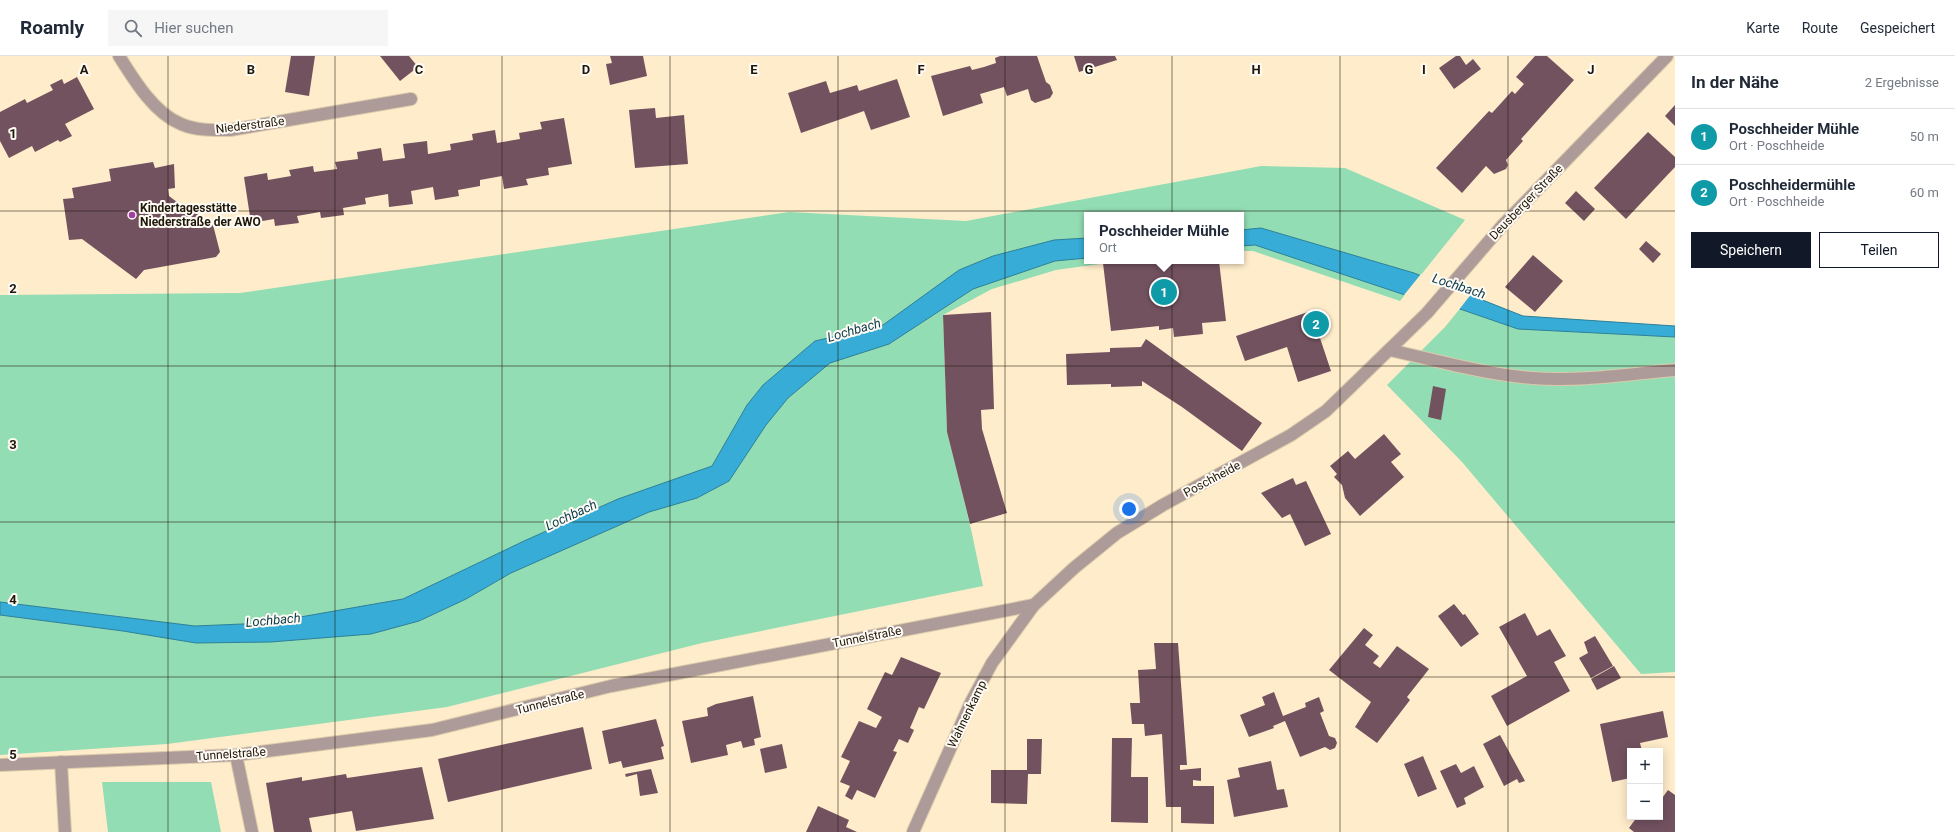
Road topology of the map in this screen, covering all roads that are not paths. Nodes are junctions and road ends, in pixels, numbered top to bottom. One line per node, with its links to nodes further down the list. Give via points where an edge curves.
1 (119, 56): 3 (street, Niederstraße, via 160,110 181,124 204,130 230,130)
2 (1667, 56): 4 (street, Deusberger Straße, via 1502,226 1427,313)
3 (411, 99)
4 (1389, 350): 5 (street, via 1486,372 1533,378 1571,378); 6 (street, Poschheide, via 1326,411 1291,435 1117,533)
5 (1675, 370)
6 (1034, 605): 7 (street, Tunnelstraße, via 611,686 432,730); 12 (street, Wahnenkamp, via 992,663 970,702)
7 (236, 755): 8 (street, Tunnelstraße); 11 (street)
8 (61, 762): 9 (street, Tunnelstraße); 10 (street)
9 (0, 765)
10 (65, 832)
11 (252, 832)
12 (913, 832)

